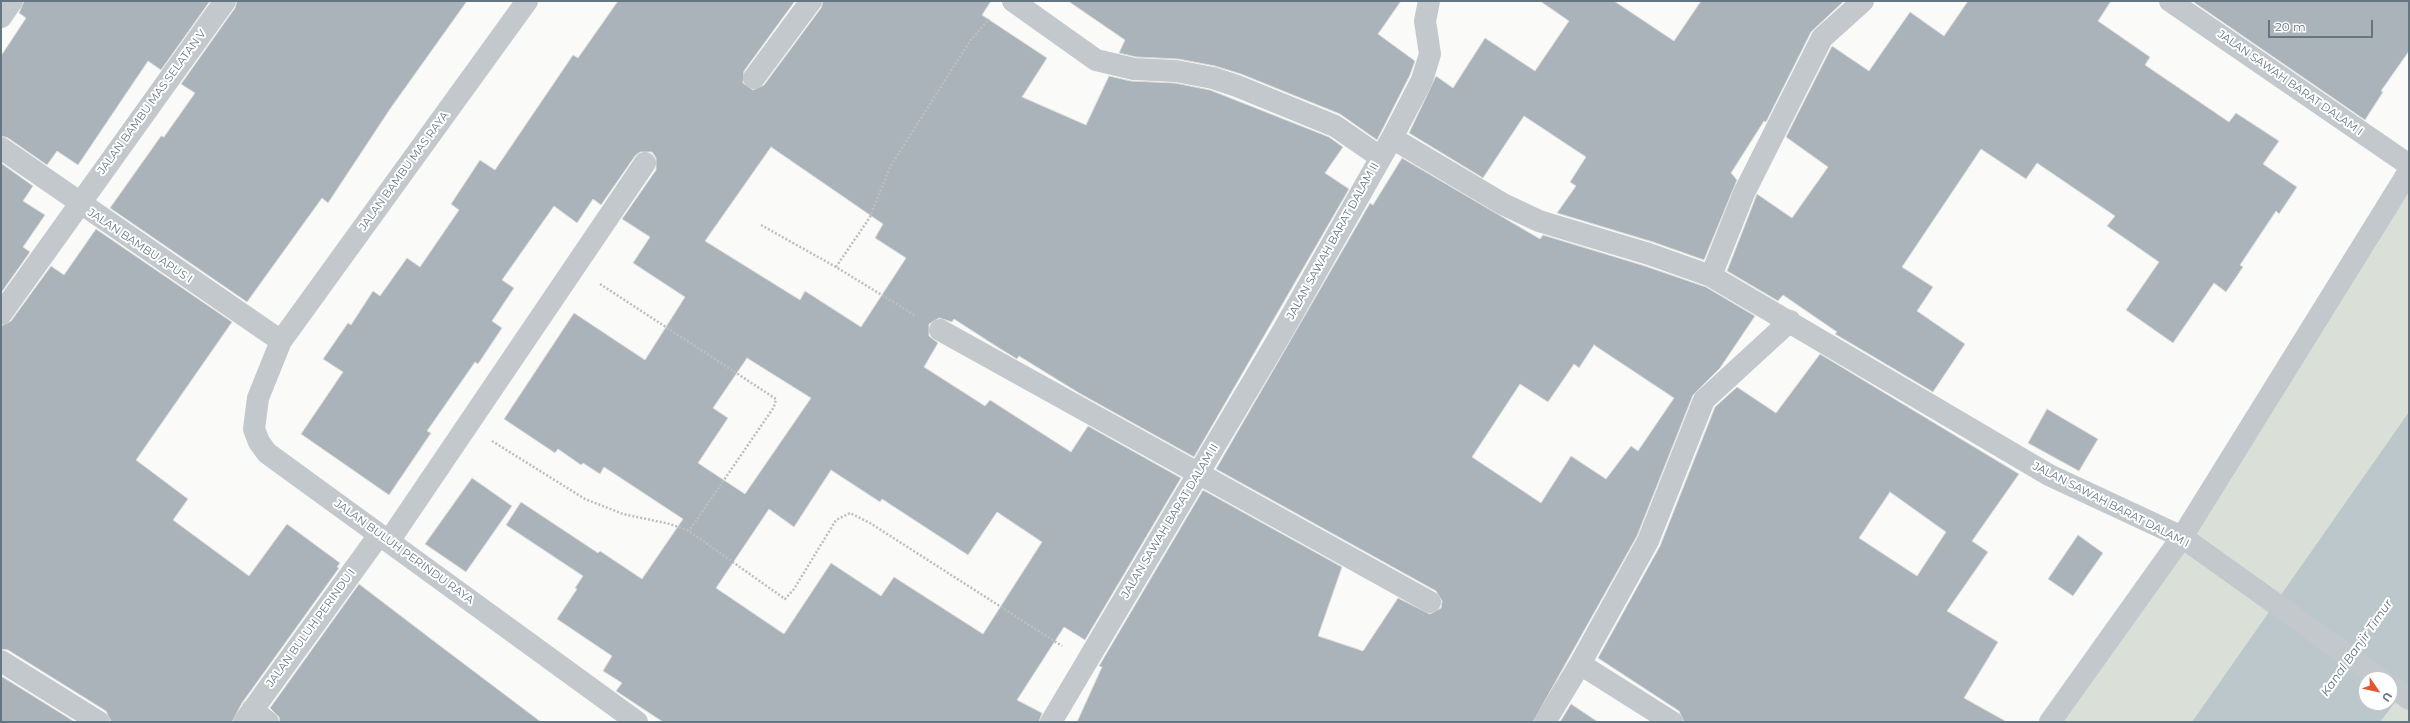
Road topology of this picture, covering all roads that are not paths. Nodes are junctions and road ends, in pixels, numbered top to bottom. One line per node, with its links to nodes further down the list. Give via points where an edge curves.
1 (12, 1): 9 (street)
2 (225, 1): 17 (street, JALAN BAMBU MAS SELATAN V)
3 (527, 1): 22 (street, JALAN BAMBU MAS RAYA)
4 (811, 1): 10 (street)
5 (1014, 1): 13 (street, via 1096,60 1134,69 1213,78 1237,86 1336,126)
6 (1429, 1): 11 (street, JALAN SAWAH BARAT DALAM II, via 1425,21 1430,54 1422,80)
7 (1863, 1): 18 (street, via 1822,38 1744,193)
8 (2170, 1): 15 (street, JALAN SAWAH BARAT DALAM I)
9 (1, 17)
10 (754, 78)
11 (1392, 138): 13 (street, JALAN SAWAH BARAT DALAM II); 18 (street, via 1504,204 1539,221 1649,254)
12 (1, 148): 17 (street, JALAN BAMBU APUS I)
13 (1380, 157): 23 (street, JALAN SAWAH BARAT DALAM II, via 1281,334)
14 (645, 163): 25 (street, JALAN BULUH PERINDU I, via 468,425)
15 (2409, 165)
16 (2409, 172): 24 (street)
17 (78, 203): 19 (street, JALAN BAMBU MAS SELATAN V); 22 (street, JALAN BAMBU APUS I)
18 (1711, 276): 20 (street)
19 (1, 314)
20 (1790, 322): 24 (street, JALAN SAWAH BARAT DALAM I, via 2049,475); 28 (street, via 1704,400 1648,540)
21 (940, 330): 23 (street)
22 (281, 341): 25 (street, JALAN BULUH PERINDU RAYA, via 258,398 254,429 259,442 267,454)
23 (1198, 474): 26 (street); 35 (street, JALAN SAWAH BARAT DALAM II)
24 (2182, 537): 29 (street, JALAN SAWAH BARAT DALAM I); 38 (street)
25 (384, 538): 32 (street, JALAN BULUH PERINDU I); 34 (street, JALAN BULUH PERINDU RAYA)
26 (1430, 602)
27 (1, 661): 33 (street)
28 (1580, 664): 36 (street); 37 (street)
29 (2370, 671)
30 (2398, 691): 31 (street)
31 (2409, 699)
32 (255, 718)
33 (99, 722)
34 (637, 722)
35 (1051, 722)
36 (1545, 722)
37 (1672, 722)
38 (2050, 722)

